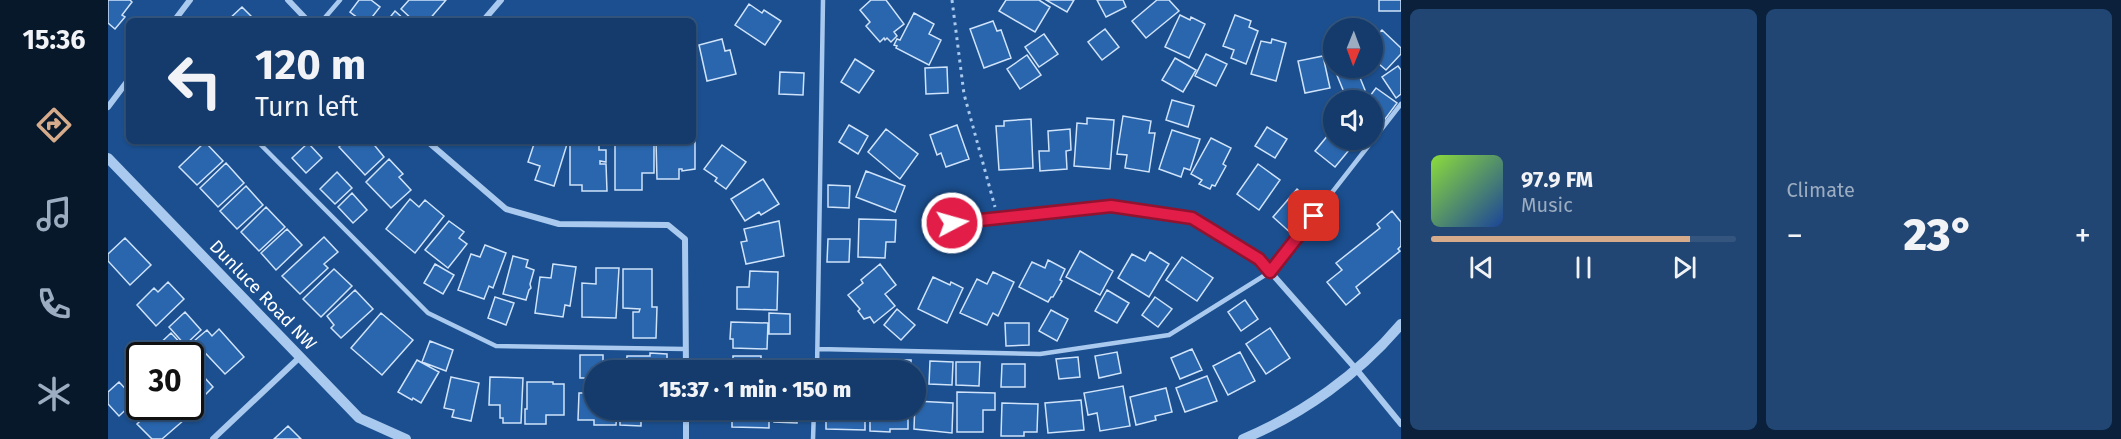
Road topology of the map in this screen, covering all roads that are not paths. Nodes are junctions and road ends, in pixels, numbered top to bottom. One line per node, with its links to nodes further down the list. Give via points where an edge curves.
1 (190, 0): 6 (street)
2 (288, 0): 7 (street)
3 (340, 0): 8 (lane)
4 (501, 0): 9 (street)
5 (823, 0): 20 (lane)
6 (176, 18)
7 (305, 18)
8 (325, 18)
9 (486, 18)
10 (126, 84): 12 (street)
11 (1401, 104): 17 (lane)
12 (108, 107)
13 (260, 144): 19 (lane, via 428,313 496,346)
14 (431, 144): 19 (street, via 506,208 559,224 668,225 685,239)
15 (108, 158): 21 (street, Dunluce Road NW)
16 (952, 223): 17 (street, via 1111,206 1192,218 1259,259)
17 (1270, 272): 20 (lane, via 1169,335 1040,354); 24 (street)
18 (1401, 324): 24 (street)
19 (686, 349): 22 (street)
20 (818, 349): 23 (lane)
21 (300, 357): 28 (street); 29 (street, Dunluce Road NW, via 359,418)
22 (686, 360)
23 (817, 360)
24 (1356, 369): 27 (street); 32 (street, via 1287,418)
25 (686, 420): 30 (street)
26 (814, 420): 31 (lane)
27 (1401, 424)
28 (213, 439)
29 (406, 439)
30 (686, 439)
31 (813, 439)
32 (1243, 439)

